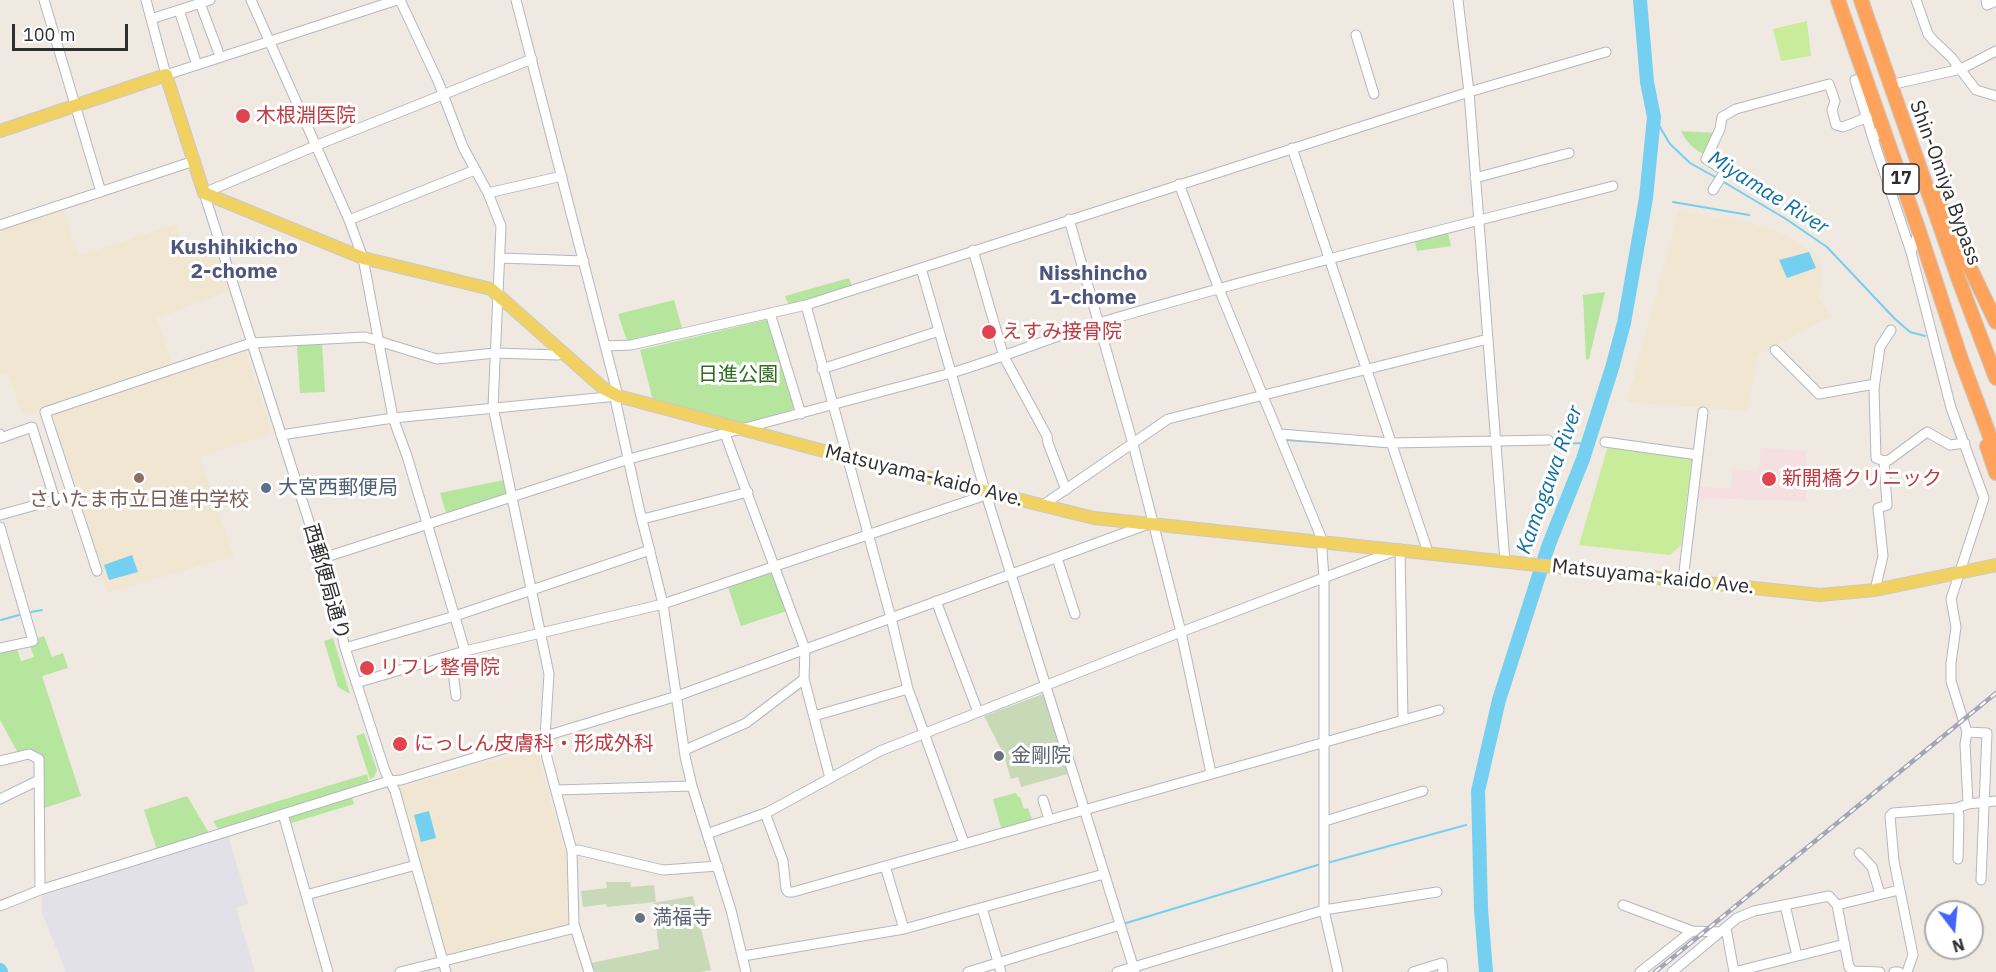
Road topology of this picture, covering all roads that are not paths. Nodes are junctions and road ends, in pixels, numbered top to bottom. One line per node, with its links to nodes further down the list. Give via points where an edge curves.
1 (44, 0): 31 (street)
2 (146, 0): 15 (street)
3 (210, 0): 13 (street)
4 (251, 0): 17 (street)
5 (398, 0): 17 (street); 28 (street)
6 (516, 0): 22 (street)
7 (1458, 0): 27 (street)
8 (1838, 0): 33 (highway, Shin-Omiya Bypass / 17)
9 (1861, 0): 26 (highway, Shin-Omiya Bypass / 17)
10 (1916, 0): 23 (street, via 1928,34)
11 (1986, 0): 12 (street, via 1987,5)
12 (1996, 1)
13 (200, 3): 14 (street); 18 (street)
14 (179, 10): 15 (street); 21 (street)
15 (151, 20): 24 (street)
16 (1356, 35): 29 (street)
17 (268, 42): 24 (street); 36 (street)
18 (218, 51)
19 (1996, 51): 23 (street)
20 (1606, 52): 27 (street)
21 (195, 59)
22 (532, 59): 28 (street); 42 (street)
23 (1961, 69): 26 (street); 30 (street, via 1976,90)
24 (166, 75): 31 (main road); 39 (main road)
25 (1855, 81): 32 (street)
26 (1890, 85): 41 (highway, Shin-Omiya Bypass / 17)
27 (1469, 92): 37 (street); 43 (street)
28 (443, 94): 36 (street); 40 (street)
29 (1374, 94)
30 (1996, 96)
31 (75, 106): 34 (main road); 47 (street)
32 (1868, 117): 35 (street); 46 (street, via 1843,127 1836,125 1832,110 1835,101 1829,84 1736,109 1722,117 1706,159 1725,171)
33 (1883, 126): 35 (street); 54 (highway, Shin-Omiya Bypass / 17)
34 (0, 131)
35 (1874, 139): 56 (street)
36 (315, 146): 48 (street); 51 (street)
37 (1292, 148): 44 (street); 59 (street)
38 (1569, 153): 43 (street)
39 (194, 161): 47 (street); 48 (main road)
40 (475, 170): 49 (street); 51 (street)
41 (1922, 175): 62 (highway, Shin-Omiya Bypass / 17); 67 (highway, via 1949,219)
42 (562, 176): 49 (street); 60 (street)
43 (1475, 178): 52 (street)
44 (1179, 184): 50 (street); 63 (street)
45 (1613, 186): 52 (street)
46 (1713, 190)
47 (101, 192): 53 (street)
48 (204, 193): 57 (main road, Matsuyama-kaido Ave.); 73 (street, 西郵便局通り)
49 (488, 193): 58 (street, via 501,226)
50 (1069, 219): 55 (street); 68 (street)
51 (349, 220): 57 (street)
52 (1479, 220): 59 (street); 71 (street)
53 (0, 225)
54 (1919, 231): 56 (street); 80 (highway, Shin-Omiya Bypass / 17)
55 (973, 250): 61 (street); 79 (street)
56 (1911, 252): 102 (street, via 1951,408)
57 (363, 258): 64 (main road, Matsuyama-kaido Ave.); 72 (street)
58 (500, 258): 60 (street); 64 (street)
59 (1330, 260): 63 (street); 82 (street)
60 (584, 261): 74 (street)
61 (921, 268): 65 (street); 70 (street)
62 (1960, 283): 76 (highway); 84 (highway, Shin-Omiya Bypass / 17)
63 (1219, 289): 68 (street); 87 (street)
64 (497, 293): 77 (street); 78 (main road, Matsuyama-kaido Ave.)
65 (806, 305): 66 (street); 81 (street)
66 (770, 313): 74 (street, via 631,345); 91 (street)
67 (1996, 322)
68 (1100, 323): 79 (street); 103 (street)
69 (1891, 330): 85 (street, via 1880,347)
70 (939, 331): 81 (street); 83 (street)
71 (1488, 339): 82 (street); 99 (street)
72 (378, 340): 73 (street, via 364,337); 77 (street, via 437,359); 92 (street)
73 (251, 343): 97 (street, 西郵便局通り); 113 (street, via 45,412)
74 (605, 346): 86 (street)
75 (1775, 350): 85 (street, via 1820,394 1869,385)
76 (1996, 351)
77 (495, 353): 78 (street); 89 (street)
78 (564, 353): 86 (main road, Matsuyama-kaido Ave., via 603,388)
79 (1004, 357): 83 (street); 110 (street, via 1047,436)
80 (1961, 359): 104 (highway, 17); 109 (highway, 17)
81 (822, 369): 88 (street)
82 (1366, 369): 87 (street); 101 (street)
83 (951, 373): 88 (street); 111 (street)
84 (1996, 378)
85 (1874, 389): 108 (street, via 1876,458)
86 (618, 396): 89 (street); 93 (main road, Matsuyama-kaido Ave.); 107 (street, via 616,403)
87 (1264, 396): 96 (street); 103 (street, via 1168,419)
88 (832, 405): 91 (street); 106 (street)
89 (493, 407): 92 (street); 114 (street)
90 (1703, 412): 105 (street)
91 (801, 414): 93 (street)
92 (393, 418): 97 (street); 119 (street)
93 (741, 429): 95 (street); 106 (main road, Matsuyama-kaido Ave.)
94 (0, 434): 115 (street, via 1,438 32,427)
95 (725, 434): 107 (street); 112 (street)
96 (1280, 434): 101 (street); 123 (street)
97 (281, 435): 128 (street, 西郵便局通り)
98 (1548, 440): 99 (street)
99 (1496, 442): 101 (street); 129 (street)
100 (1605, 442): 105 (street)
101 (1391, 443): 126 (street)
102 (1965, 443): 108 (street, via 1950,445 1927,432); 133 (street, via 1984,498)
103 (1133, 444): 110 (street); 120 (street)
104 (1996, 453)
105 (1698, 455): 136 (street)
106 (846, 457): 111 (main road, Matsuyama-kaido Ave.); 122 (street)
107 (628, 459): 114 (street); 118 (street)
108 (1884, 461): 138 (street, via 1887,505 1878,508 1883,556)
109 (1996, 473)
110 (1066, 490): 116 (street)
111 (985, 491): 116 (main road, Matsuyama-kaido Ave.); 122 (street, via 980,497); 134 (street)
112 (748, 492): 118 (street); 131 (street)
113 (72, 495): 115 (street); 132 (street)
114 (510, 498): 119 (street); 137 (street)
115 (55, 500): 117 (street)
116 (1042, 506): 120 (main road, Matsuyama-kaido Ave.)
117 (0, 515)
118 (643, 519): 125 (street)
119 (428, 525): 128 (street); 142 (street)
120 (1150, 525): 123 (main road, Matsuyama-kaido Ave.); 127 (street); 145 (street)
121 (0, 527): 146 (street, via 33,641)
122 (867, 536): 131 (street); 143 (street)
123 (1321, 541): 124 (main road, Matsuyama-kaido Ave.); 135 (street)
124 (1400, 549): 126 (main road, Matsuyama-kaido Ave.); 135 (street); 160 (street)
125 (650, 550): 137 (street); 140 (street)
126 (1428, 552): 129 (main road, Matsuyama-kaido Ave.)
127 (1057, 558): 134 (street); 141 (street)
128 (320, 559): 147 (street, 西郵便局通り)
129 (1505, 562): 136 (main road, Matsuyama-kaido Ave.)
130 (1996, 565): 133 (main road, Matsuyama-kaido Ave.)
131 (775, 567): 140 (street); 148 (street)
132 (97, 571)
133 (1960, 572): 138 (main road, Matsuyama-kaido Ave.); 161 (street, via 1951,599 1956,627 1951,681)
134 (1011, 574): 139 (street); 153 (street)
135 (1324, 578): 145 (street); 164 (street)
136 (1683, 580): 138 (main road, Matsuyama-kaido Ave., via 1820,595)
137 (531, 590): 142 (street); 144 (street)
138 (1875, 590)
139 (936, 602): 143 (street); 158 (street)
140 (663, 604): 144 (street); 156 (street)
141 (1075, 614)
142 (455, 616): 147 (street); 149 (street)
143 (891, 618): 148 (street); 154 (street)
144 (541, 632): 149 (street); 163 (street, via 549,674)
145 (1181, 632): 153 (street); 167 (street)
146 (0, 648)
147 (345, 648): 152 (street, 西郵便局通り)
148 (805, 649): 151 (street); 156 (street)
149 (465, 651): 150 (street)
150 (451, 655): 152 (street); 155 (street)
151 (804, 679): 159 (street); 165 (street, via 746,723)
152 (356, 683): 170 (street, 西郵便局通り)
153 (1046, 687): 158 (street); 180 (street)
154 (908, 689): 159 (street); 162 (street)
155 (456, 696)
156 (677, 696): 163 (street); 165 (street)
157 (1440, 710): 160 (street)
158 (978, 712): 162 (street)
159 (814, 716): 168 (street)
160 (1403, 719): 164 (street)
161 (1966, 732): 177 (street, via 1987,733); 178 (street)
162 (923, 735): 168 (street, via 880,751); 186 (street)
163 (545, 737): 170 (street); 172 (street)
164 (1325, 742): 167 (street); 184 (street)
165 (685, 750): 171 (street)
166 (0, 761): 169 (street, via 29,754 39,759)
167 (1211, 773): 180 (street)
168 (830, 778): 181 (street)
169 (39, 780): 174 (street); 195 (street)
170 (389, 781): 182 (street); 190 (street, 西郵便局通り)
171 (692, 786): 172 (street); 185 (street)
172 (556, 790): 187 (street)
173 (1423, 791): 184 (street)
174 (0, 799)
175 (1043, 800): 183 (street)
176 (1996, 801): 177 (street)
177 (1983, 802): 178 (street); 194 (street)
178 (1968, 804): 179 (street)
179 (1957, 808): 189 (street); 196 (street, via 1890,816)
180 (1084, 809): 183 (street); 193 (street)
181 (765, 813): 185 (street); 192 (street, via 783,861 788,892)
182 (283, 814): 195 (street); 199 (street)
183 (1049, 819): 186 (street)
184 (1325, 821): 205 (street)
185 (707, 834): 191 (street)
186 (964, 843): 192 (street)
187 (572, 851): 191 (street, via 663,870); 207 (street)
188 (1859, 853): 198 (street, via 1872,867)
189 (1958, 859)
190 (416, 865): 199 (street); 214 (street, 西郵便局通り)
191 (718, 866): 212 (street)
192 (885, 866): 208 (street)
193 (1104, 874): 204 (street); 206 (street)
194 (1981, 880)
195 (40, 890): 203 (street)
196 (1899, 890): 198 (street); 233 (street, via 1912,955)
197 (1437, 892): 205 (street)
198 (1880, 894): 202 (street)
199 (306, 895): 217 (street)
200 (1623, 905): 210 (street)
201 (1785, 905): 202 (street, via 1829,896); 209 (street, via 1754,911); 213 (street)
202 (1837, 905): 211 (street)
203 (0, 906)
204 (982, 908): 208 (street); 215 (street)
205 (1324, 910): 216 (street); 224 (street)
206 (1120, 925): 215 (street); 216 (street)
207 (575, 928): 214 (street); 220 (street)
208 (904, 929): 212 (street)
209 (1723, 930): 210 (street); 228 (street); 229 (street)
210 (1692, 931): 227 (street)
211 (1845, 944): 213 (street); 230 (street, via 1853,971)
212 (743, 956): 221 (street)
213 (1797, 956): 229 (street)
214 (442, 960): 218 (street); 219 (street, 西郵便局通り)
215 (999, 967): 222 (street)
216 (1134, 969): 223 (street)
217 (327, 972)
218 (400, 972)
219 (446, 972)
220 (589, 972)
221 (746, 972)
222 (968, 972)
223 (1117, 972)
224 (1338, 972)
225 (1413, 972): 226 (street, via 1442,963)
226 (1443, 972)
227 (1640, 972)
228 (1672, 972)
229 (1734, 972)
230 (1880, 972)
231 (1894, 972): 232 (street)
232 (1899, 972)
233 (1907, 972)

